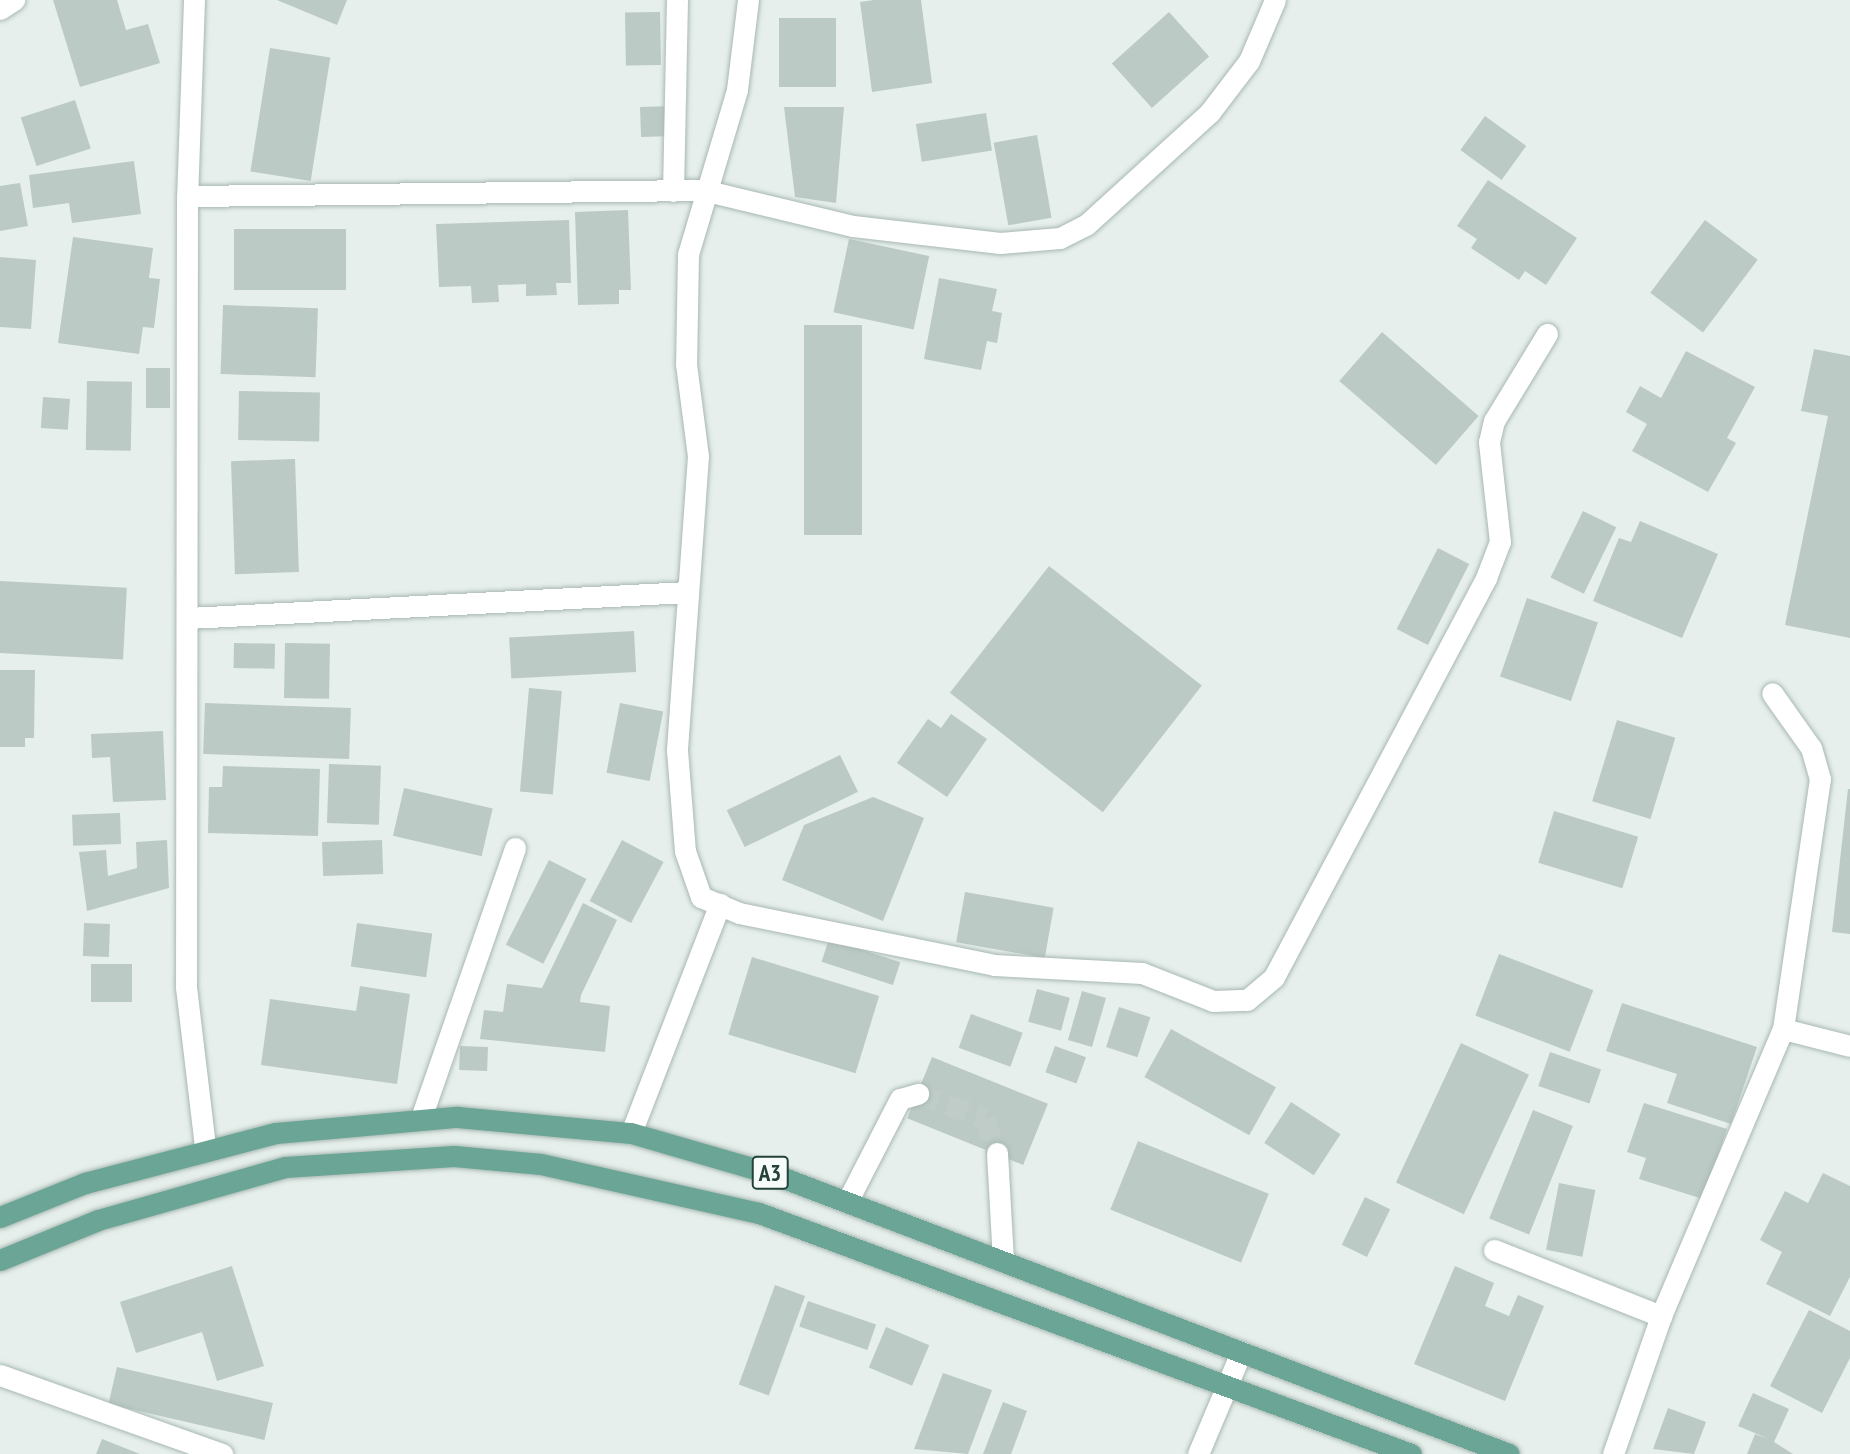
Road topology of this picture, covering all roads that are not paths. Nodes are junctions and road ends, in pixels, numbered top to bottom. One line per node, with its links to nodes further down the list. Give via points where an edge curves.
1 (14, 0): 6 (street)
2 (194, 0): 9 (street)
3 (677, 0): 8 (street)
4 (748, 0): 7 (street, via 737,90)
5 (1275, 0): 7 (street, via 1249,61 1210,112 1086,225 1060,238 1000,243 853,226)
6 (0, 9)
7 (703, 190): 8 (street); 11 (street, via 688,254 686,364 698,456)
8 (673, 191): 9 (street)
9 (187, 196): 12 (street)
10 (1547, 334): 15 (street, via 1494,421 1489,442 1500,542 1486,578 1274,977 1247,1000 1213,1001 1142,973 1093,966 994,965)
11 (688, 592): 12 (street); 15 (street, via 677,750 685,851 701,897)
12 (188, 618): 21 (street, via 186,987)
13 (1772, 694): 16 (street, via 1811,748 1820,779)
14 (515, 848): 19 (street)
15 (720, 904): 20 (street)
16 (1783, 1029): 17 (street); 28 (street)
17 (1850, 1046)
18 (918, 1094): 23 (street, via 900,1099)
19 (421, 1118): 20 (main road, A3, via 540,1121); 21 (main road, A3)
20 (631, 1133): 23 (main road, A3)
21 (205, 1146): 24 (main road, A3)
22 (997, 1153): 27 (street)
23 (847, 1202): 27 (main road, A3)
24 (0, 1217)
25 (1494, 1250): 28 (street)
26 (0, 1260): 31 (main road, A3, via 98,1220 285,1167 454,1156 541,1164 759,1213)
27 (1003, 1261): 29 (main road, A3)
28 (1661, 1316): 36 (street)
29 (1241, 1352): 31 (street); 35 (main road, A3)
30 (0, 1375): 32 (street)
31 (1229, 1385): 33 (street); 34 (main road, A3)
32 (222, 1454)
33 (1198, 1454)
34 (1411, 1454)
35 (1509, 1454)
36 (1614, 1454)

